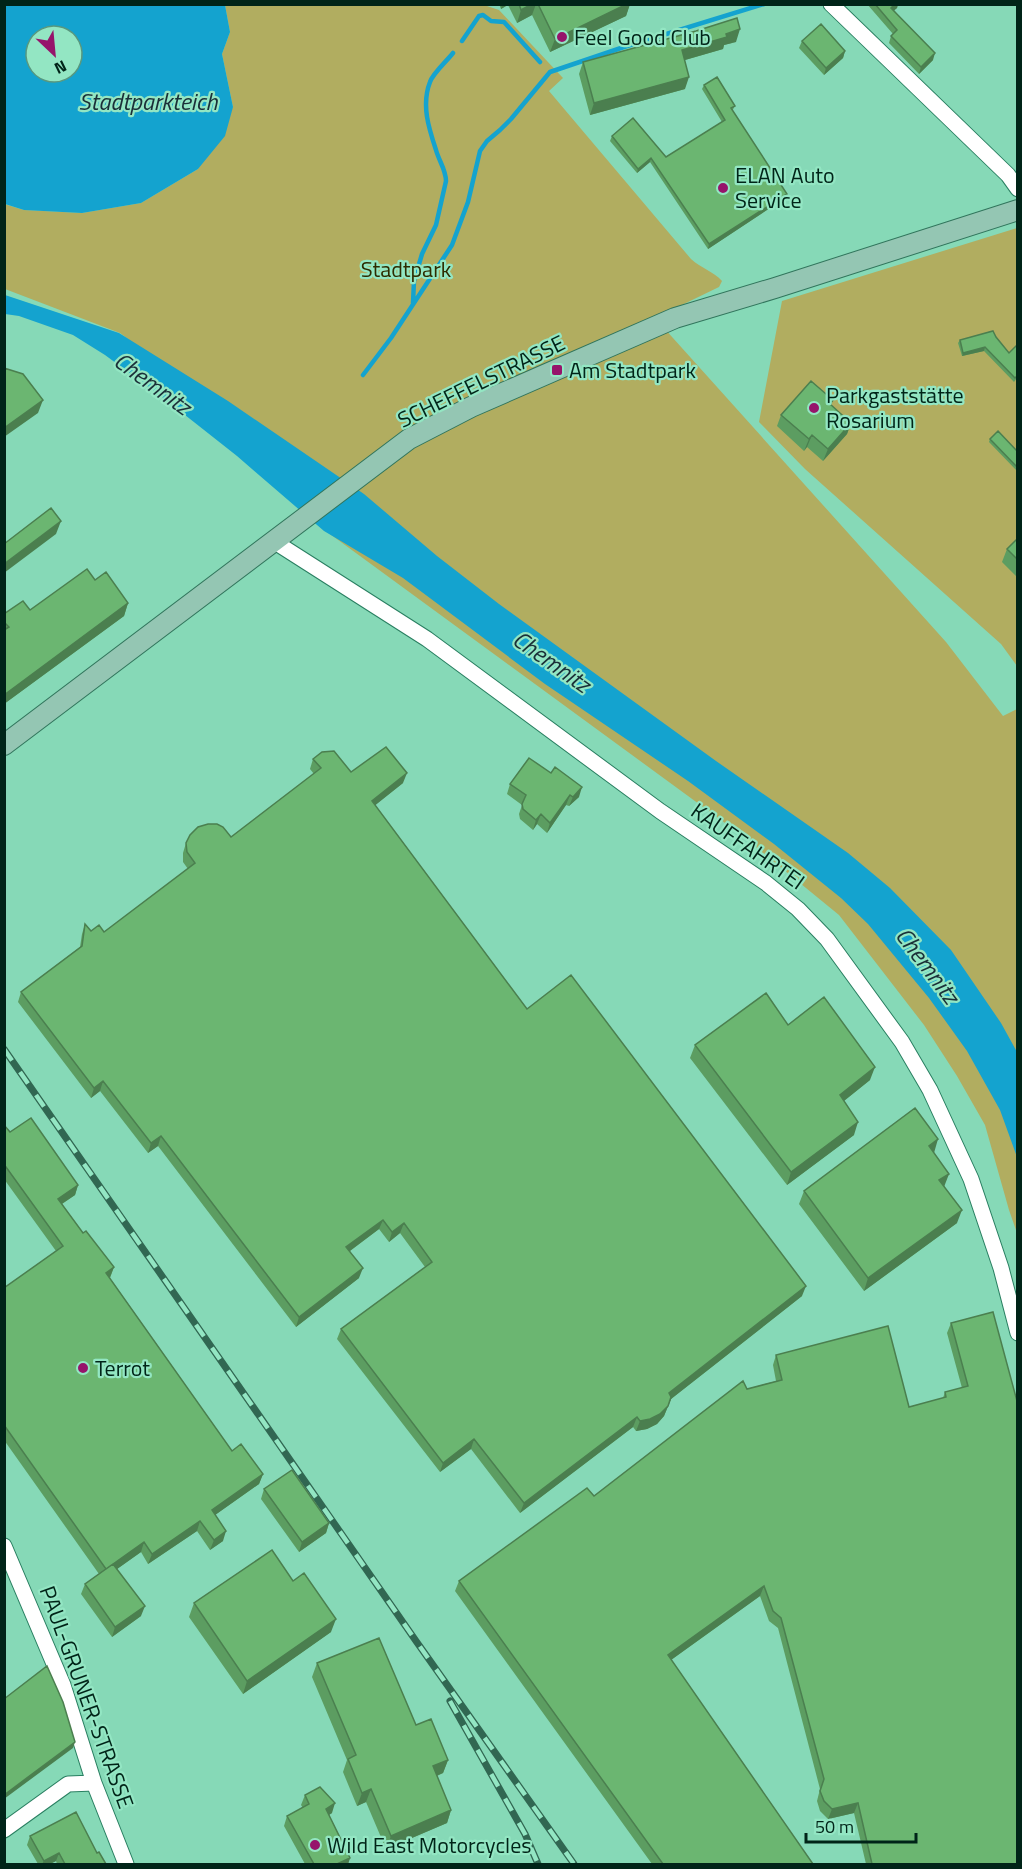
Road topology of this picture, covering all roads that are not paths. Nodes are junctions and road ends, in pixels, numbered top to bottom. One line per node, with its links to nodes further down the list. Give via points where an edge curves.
1 (831, 4): 2 (street, via 1008,175)
2 (1017, 189)
3 (1017, 210): 4 (main road, SCHEFFELSTRASSE, via 675,318 471,407 409,439)
4 (275, 542): 5 (main road, SCHEFFELSTRASSE); 6 (street, KAUFFAHRTEI, via 427,639 660,811 766,883 827,939 902,1042 930,1090 971,1179 1001,1268)
5 (4, 746)
6 (1017, 1333)
7 (4, 1546): 8 (street, PAUL-GRUNER-STRASSE, via 63,1685)
8 (94, 1783): 9 (street, via 68,1784); 10 (street, PAUL-GRUNER-STRASSE)
9 (4, 1830)
10 (126, 1864)

